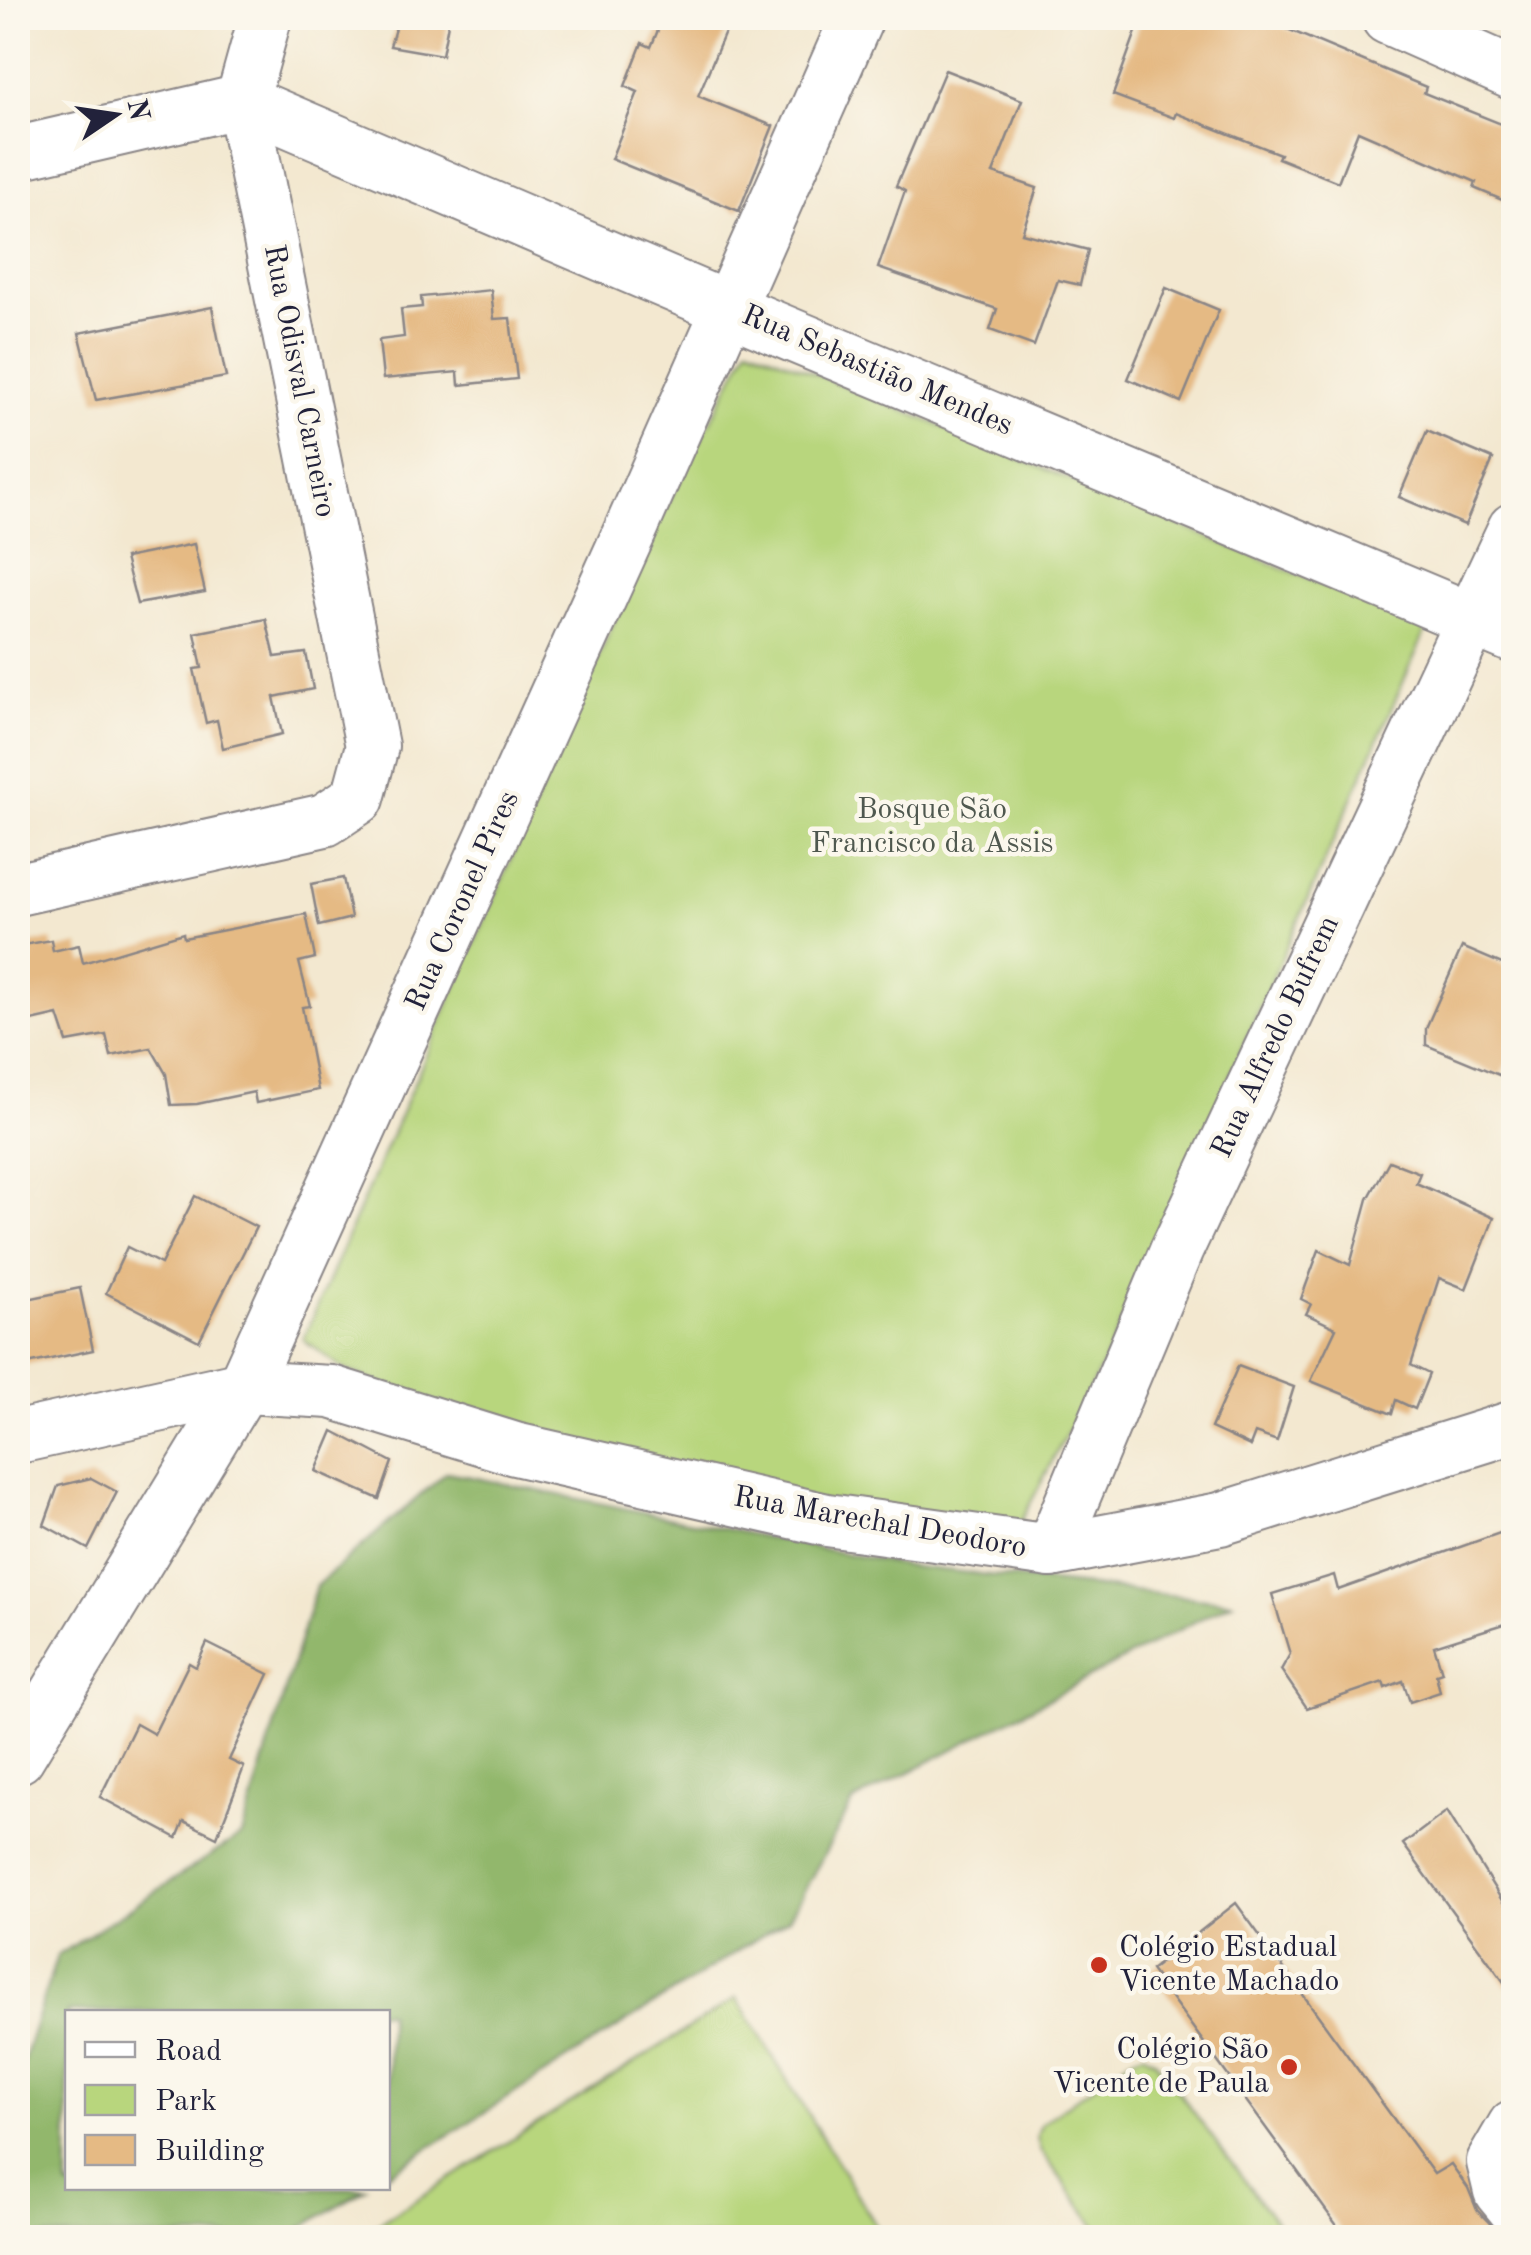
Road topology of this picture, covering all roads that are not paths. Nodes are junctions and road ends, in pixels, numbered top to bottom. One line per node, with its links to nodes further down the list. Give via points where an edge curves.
1 (265, 18): 5 (street, Rua Odisval Carneiro)
2 (856, 18): 7 (street, Rua Coronel Pires)
3 (1388, 18): 4 (street)
4 (1514, 74)
5 (242, 100): 6 (street); 7 (street, Rua Sebastião Mendes); 10 (street, Rua Odisval Carneiro, via 372,746 358,798 325,820)
6 (18, 153)
7 (727, 308): 9 (street, Rua Sebastião Mendes); 11 (street, Rua Coronel Pires)
8 (1514, 529): 9 (street, Rua Alfredo Bufrem)
9 (1493, 628): 14 (street, Rua Alfredo Bufrem, via 1177,1249)
10 (18, 889)
11 (244, 1387): 13 (street, Rua Marechal Deodoro); 14 (street, Rua Marechal Deodoro, via 331,1392 515,1449 828,1520); 15 (street, Rua Coronel Pires)
12 (1514, 1427): 14 (street, Rua Marechal Deodoro, via 1220,1519)
13 (18, 1437)
14 (1051, 1551)
15 (18, 1756)
16 (1514, 2126): 17 (street, via 1494,2162 1500,2191)
17 (1514, 2208)

